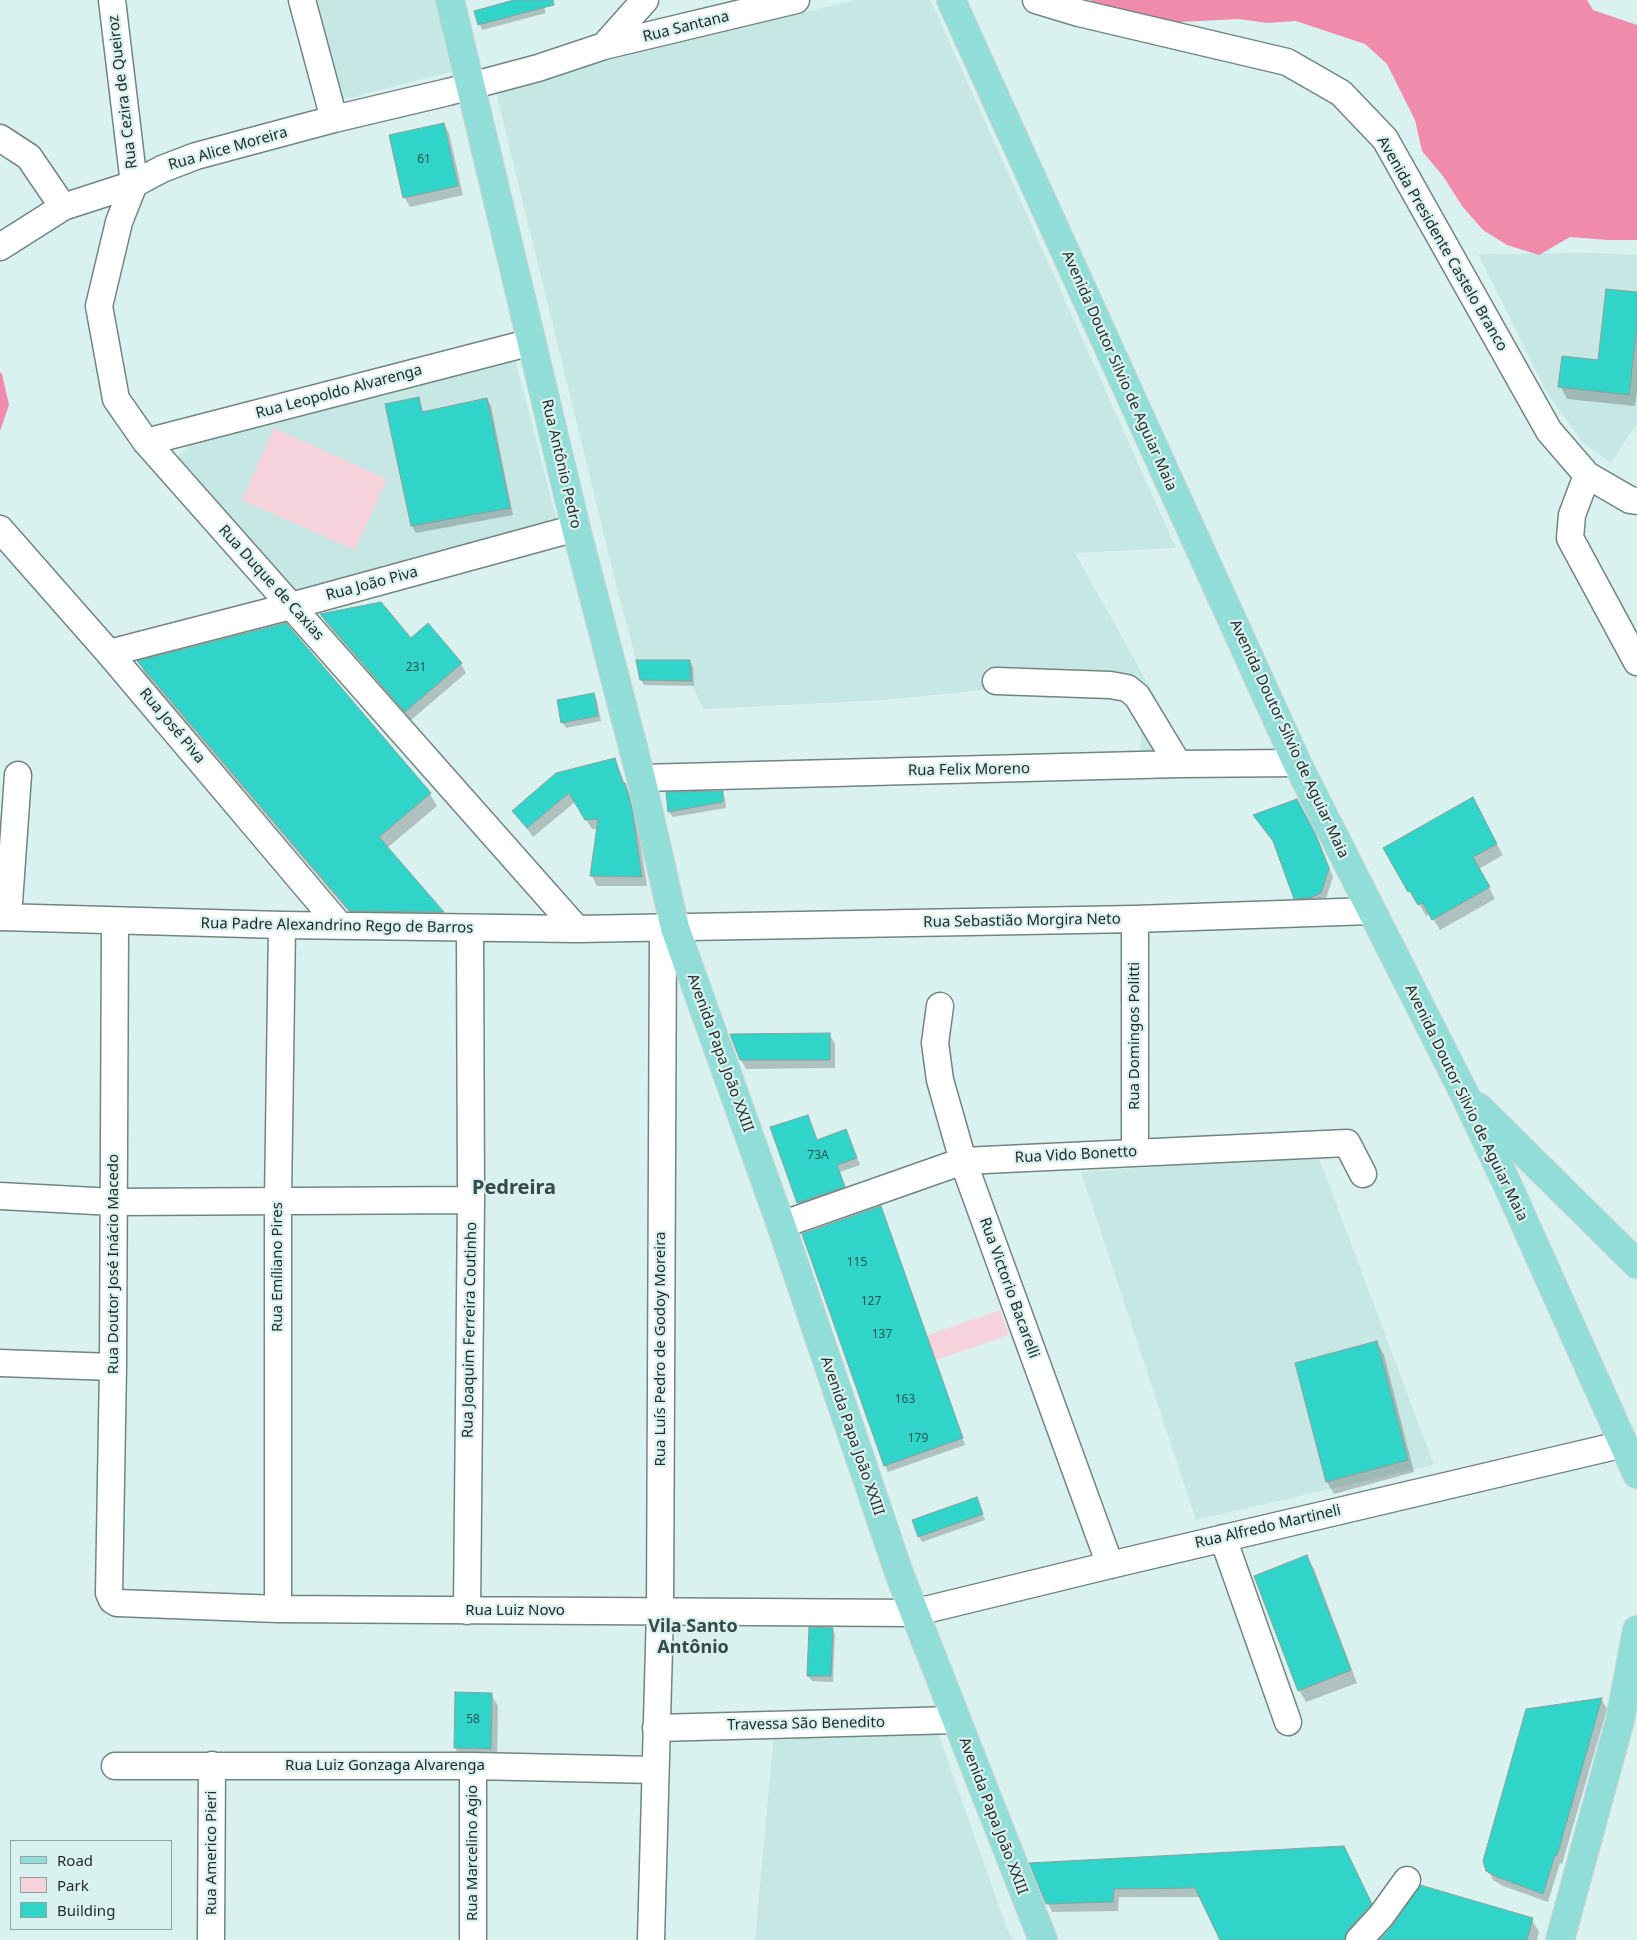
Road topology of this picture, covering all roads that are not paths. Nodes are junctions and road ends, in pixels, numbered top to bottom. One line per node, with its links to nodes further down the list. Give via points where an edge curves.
1 (112, 0): 12 (street, Rua Cezira de Queiroz)
2 (302, 0): 10 (street)
3 (450, 0): 9 (main road, Rua Antônio Pedro)
4 (645, 0): 8 (street)
5 (796, 0): 8 (street, Rua Santana)
6 (951, 0): 25 (main road, Avenida Doutor Silvio de Aguiar Maia)
7 (1036, 0): 17 (street, Avenida Presidente Castelo Branco, via 1287,62 1341,93 1385,139)
8 (604, 46): 9 (street, Rua Santana)
9 (471, 86): 10 (street, Rua Alice Moreira); 15 (main road, Rua Antônio Pedro)
10 (334, 120): 12 (street, Rua Alice Moreira, via 196,156)
11 (0, 138): 13 (street, via 29,158)
12 (134, 184): 13 (street, Rua Alice Moreira); 16 (street, Rua Duque de Caxias, via 119,222 99,306 116,399)
13 (63, 207): 14 (street, Rua Alice Moreira)
14 (0, 247)
15 (532, 342): 16 (street, Rua Leopoldo Alvarenga); 19 (main road, Rua Antônio Pedro)
16 (146, 442): 21 (street, Rua Duque de Caxias)
17 (1583, 487): 18 (street, Avenida Presidente Castelo Branco); 23 (street, via 1572,515 1570,538)
18 (1634, 501)
19 (576, 528): 21 (street, Rua João Piva); 28 (main road, Rua Antônio Pedro)
20 (0, 529): 22 (street, Rua José Piva)
21 (291, 606): 22 (street, Rua João Piva); 37 (street, Rua Duque de Caxias)
22 (109, 652): 34 (street, Rua José Piva)
23 (1637, 662)
24 (996, 681): 26 (street, via 1127,688 1137,696)
25 (1297, 763): 26 (street, Rua Felix Moreno); 29 (main road, Avenida Doutor Silvio de Aguiar Maia)
26 (1178, 764): 28 (street, Rua Felix Moreno)
27 (18, 774): 30 (street)
28 (641, 778): 35 (main road, Rua Antônio Pedro)
29 (1370, 911): 31 (street, Rua Sebastião Morgira Neto); 39 (main road, Avenida Doutor Silvio de Aguiar Maia)
30 (4, 917): 32 (street, Rua Padre Alexandrino Rego de Barros)
31 (1135, 919): 35 (street, Rua Sebastião Morgira Neto); 40 (street, Rua Domingos Politti)
32 (115, 922): 33 (street, Rua Padre Alexandrino Rego de Barros); 48 (street, Rua Doutor José Inácio Macedo)
33 (282, 925): 34 (street, Rua Padre Alexandrino Rego de Barros); 47 (street, Rua Emíliano Pires)
34 (340, 926): 36 (street, Rua Padre Alexandrino Rego de Barros)
35 (668, 928): 37 (street, Rua Padre Alexandrino Rego de Barros); 49 (main road, Avenida Papa João XXIII); 60 (street, Rua Luís Pedro de Godoy Moreira)
36 (470, 929): 37 (street, Rua Padre Alexandrino Rego de Barros); 46 (street, Rua Joaquim Ferreira Coutinho)
37 (577, 929)
38 (940, 1006): 41 (street, Rua Victorio Bacarelli, via 935,1043 940,1080)
39 (1464, 1093): 42 (main road); 44 (main road, Avenida Doutor Silvio de Aguiar Maia)
40 (1135, 1152): 41 (street, Rua Vido Bonetto); 43 (street, Rua Vido Bonetto, via 1347,1143)
41 (963, 1161): 49 (street, Rua Vido Bonetto); 56 (street, Rua Victorio Bacarelli)
42 (1539, 1169): 44 (main road); 50 (main road)
43 (1363, 1174)
44 (1508, 1186): 53 (main road, Avenida Doutor Silvio de Aguiar Maia)
45 (0, 1196): 48 (street)
46 (471, 1200): 47 (street); 59 (street, Rua Joaquim Ferreira Coutinho)
47 (278, 1201): 48 (street); 58 (street, Rua Emíliano Pires)
48 (114, 1202): 52 (street, Rua Doutor José Inácio Macedo)
49 (781, 1225): 61 (main road, Avenida Papa João XXIII)
50 (1637, 1264)
51 (0, 1363): 52 (street)
52 (113, 1367): 57 (street, Rua Doutor José Inácio Macedo, via 109,1593)
53 (1624, 1444): 54 (main road, Avenida Doutor Silvio de Aguiar Maia); 55 (street, Rua Alfredo Martineli)
54 (1637, 1474)
55 (1223, 1538): 56 (street, Rua Alfredo Martineli); 65 (street)
56 (1110, 1565): 61 (street, Rua Alfredo Martineli)
57 (117, 1604): 58 (street, Rua Luiz Novo)
58 (278, 1609): 59 (street, Rua Luiz Novo)
59 (467, 1611): 60 (street, Rua Luiz Novo)
60 (660, 1612): 61 (street, Rua Luiz Novo); 66 (street, Rua Luís Pedro de Godoy Moreira)
61 (914, 1613): 64 (main road, Avenida Papa João XXIII)
62 (1637, 1630): 63 (main road)
63 (1629, 1716): 77 (main road)
64 (955, 1720): 66 (street, Travessa São Benedito); 75 (main road, Avenida Papa João XXIII)
65 (1288, 1722)
66 (656, 1728): 70 (street, Rua Luís Pedro de Godoy Moreira)
67 (212, 1765): 68 (street, Rua Luiz Gonzaga Alvarenga); 69 (street, Rua Luiz Gonzaga Alvarenga); 72 (street, Rua Americo Pieri)
68 (115, 1766)
69 (473, 1766): 70 (street, Rua Luiz Gonzaga Alvarenga); 73 (street, Rua Marcelino Agio)
70 (655, 1770): 74 (street, Rua Luís Pedro de Godoy Moreira)
71 (1407, 1880): 76 (street)
72 (212, 1940)
73 (473, 1940)
74 (651, 1940)
75 (1042, 1940)
76 (1359, 1940)
77 (1560, 1940)

